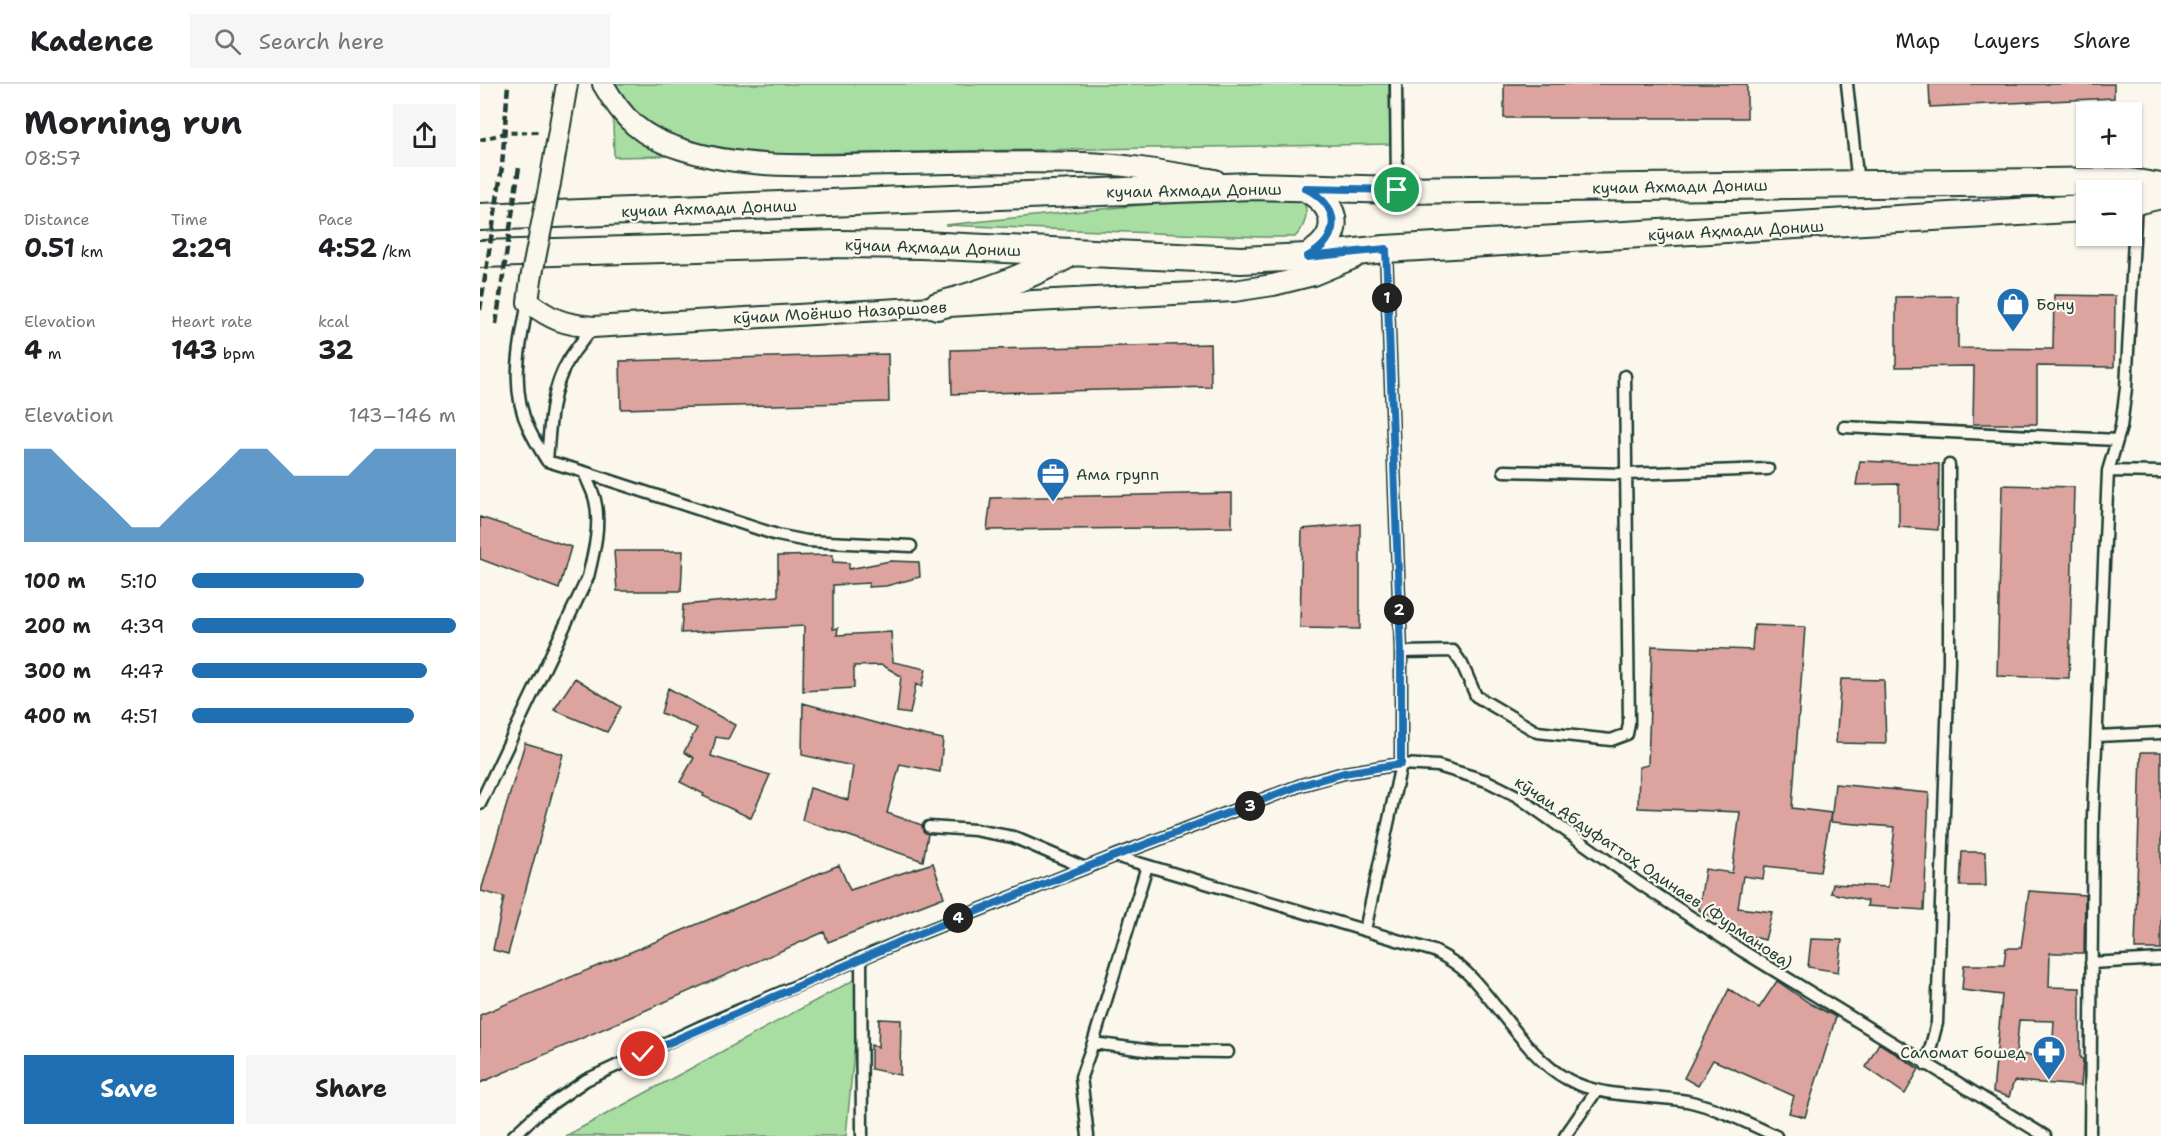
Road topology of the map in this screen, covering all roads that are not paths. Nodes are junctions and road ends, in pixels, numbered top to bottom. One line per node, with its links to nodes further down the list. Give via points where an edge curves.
1 (567, 84): 19 (street, bridge)
2 (603, 84): 6 (street, via 616,107 640,131 680,149 733,161 785,165 1086,163 1138,167)
3 (1396, 84): 9 (lane)
4 (1847, 84): 5 (lane)
5 (1858, 184): 7 (street, кучаи Ахмади Дониш, via 2124,181); 9 (street, кучаи Ахмади Дониш)
6 (1250, 186): 8 (street, кучаи Ахмади Дониш); 13 (street, кучаи Ахмади Дониш)
7 (2161, 186)
8 (1305, 188): 9 (street, кучаи Ахмади Дониш); 18 (street, via 1319,195 1329,207 1333,222 1330,237 1320,250)
9 (1397, 190)
10 (2161, 195): 11 (street)
11 (2142, 200)
12 (2076, 209): 15 (street, кӯчаи Аҳмади Дониш)
13 (480, 217)
14 (2132, 246): 24 (lane, via 2126,388)
15 (1379, 250): 18 (street, кӯчаи Аҳмади Дониш); 20 (street, кӯчаи Моёншо Назаршоев, via 1313,274 1234,291); 34 (lane)
16 (1073, 252): 17 (street, кӯчаи Аҳмади Дониш, via 839,244); 18 (street, кӯчаи Аҳмади Дониш, via 1241,260); 20 (street, via 1021,279)
17 (480, 254)
18 (1307, 257)
19 (528, 302): 21 (street, кӯчаи Моёншо Назаршоев, via 547,317); 25 (lane, via 518,359 519,393 528,429)
20 (937, 306): 21 (street, кӯчаи Моёншо Назаршоев)
21 (593, 327): 25 (lane, via 558,383)
22 (1625, 376): 32 (lane)
23 (1844, 427): 24 (lane)
24 (2117, 440): 29 (lane)
25 (547, 461): 30 (lane)
26 (1949, 465): 49 (lane, via 1949,662 1938,1011)
27 (1768, 470): 32 (lane)
28 (1504, 471): 32 (lane)
29 (2108, 471): 31 (lane); 36 (lane)
30 (584, 472): 33 (lane, via 777,535 807,541); 38 (lane, via 595,499 597,521 588,577)
31 (2161, 472)
32 (1626, 474): 34 (lane, via 1627,734 1611,740 1537,732 1476,696 1453,651)
33 (911, 546)
34 (1401, 652): 37 (lane)
35 (2161, 733): 36 (lane)
36 (2097, 736): 46 (lane)
37 (1401, 764): 40 (lane, кӯчаи Абдуфаттоҳ Одинаев (Фурманова), via 1301,785); 43 (lane); 49 (lane, кӯчаи Абдуфаттоҳ Одинаев (Фурманова), via 1438,766 1487,781 1517,796 1704,926)
38 (480, 804)
39 (929, 827): 42 (lane, via 1013,837)
40 (1115, 856): 41 (lane); 42 (lane, кӯчаи Абдуфаттоҳ Одинаев (Фурманова))
41 (1147, 866): 43 (lane); 47 (lane)
42 (1085, 868): 44 (lane, кӯчаи Абдуфаттоҳ Одинаев (Фурманова))
43 (1365, 930): 50 (lane, via 1434,951 1451,961 1467,973 1551,1069 1565,1079)
44 (861, 958): 51 (lane, кӯчаи Абдуфаттоҳ Одинаев (Фурманова), via 586,1080); 52 (lane)
45 (2161, 959): 46 (lane)
46 (2091, 963): 57 (lane)
47 (1093, 1043): 48 (lane, via 1152,1051); 53 (lane, via 1081,1077)
48 (1228, 1052)
49 (1926, 1065): 56 (lane, кӯчаи Абдуфаттоҳ Одинаев (Фурманова))
50 (1597, 1090): 54 (lane); 55 (lane, via 1707,1106)
51 (513, 1136)
52 (862, 1136)
53 (1088, 1136)
54 (1565, 1136)
55 (1776, 1136)
56 (2045, 1136)
57 (2090, 1136)

